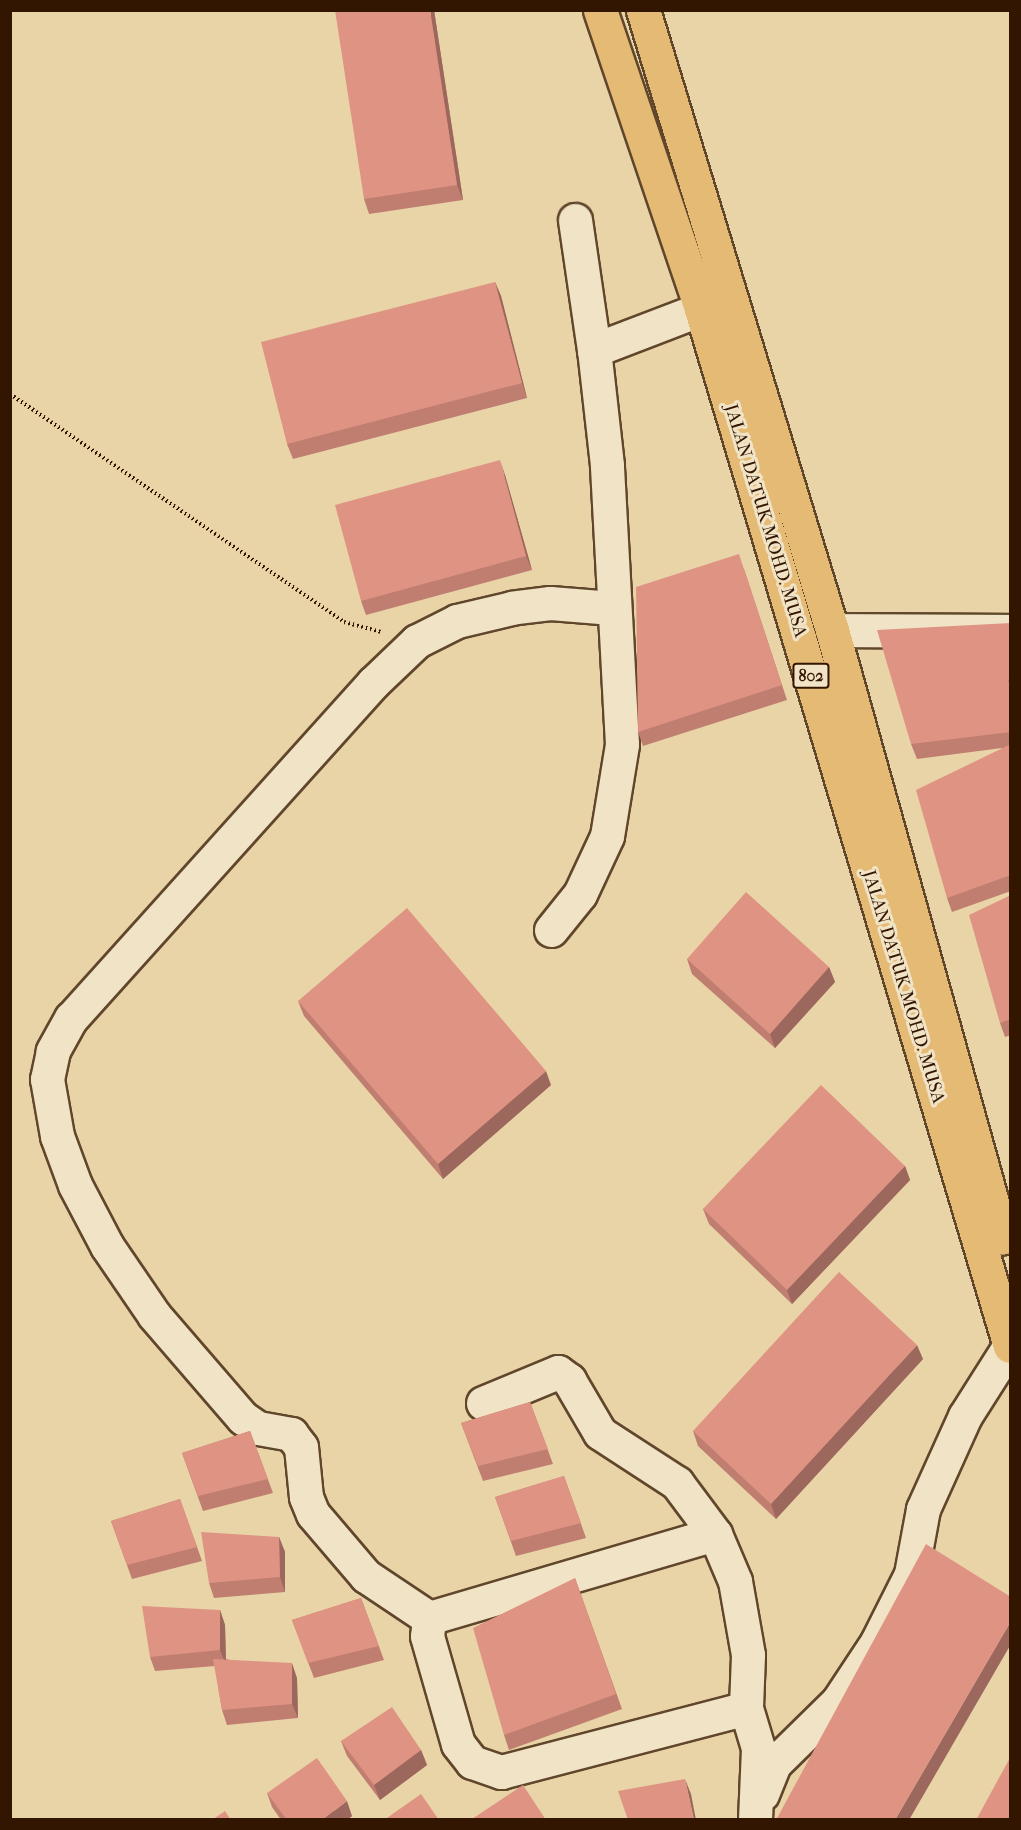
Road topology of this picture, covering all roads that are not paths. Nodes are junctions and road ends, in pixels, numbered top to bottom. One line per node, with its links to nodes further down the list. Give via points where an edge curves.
1 (600, 10): 4 (highway, JALAN DATUK MOHD. MUSA / 802)
2 (643, 10): 7 (highway, JALAN DATUK MOHD. MUSA / 802)
3 (575, 220): 5 (street)
4 (701, 309): 5 (street); 11 (highway, JALAN DATUK MOHD. MUSA / 802)
5 (594, 350): 6 (street, via 607,465)
6 (612, 608): 9 (street, via 622,744 615,801 607,836 580,894); 14 (street, via 550,603 512,608 458,621 417,641 374,683 71,1018 53,1050 47,1079 64,1156 107,1246 154,1316 243,1418 258,1428 291,1434 301,1447 306,1497 313,1514 366,1576)
7 (832, 630): 8 (street); 10 (highway, JALAN DATUK MOHD. MUSA / 802)
8 (1011, 631)
9 (551, 930)
10 (1011, 1269)
11 (1010, 1345): 16 (street, via 965,1416 923,1509 911,1574 877,1642 838,1701 774,1764)
12 (483, 1403): 13 (street, via 558,1372 569,1380 600,1433 677,1483)
13 (715, 1534): 14 (street); 15 (street, via 735,1581 742,1612 748,1654)
14 (429, 1617): 15 (street, via 427,1636 458,1744 472,1762 501,1772)
15 (746, 1708): 16 (street, via 758,1748)
16 (756, 1820)

